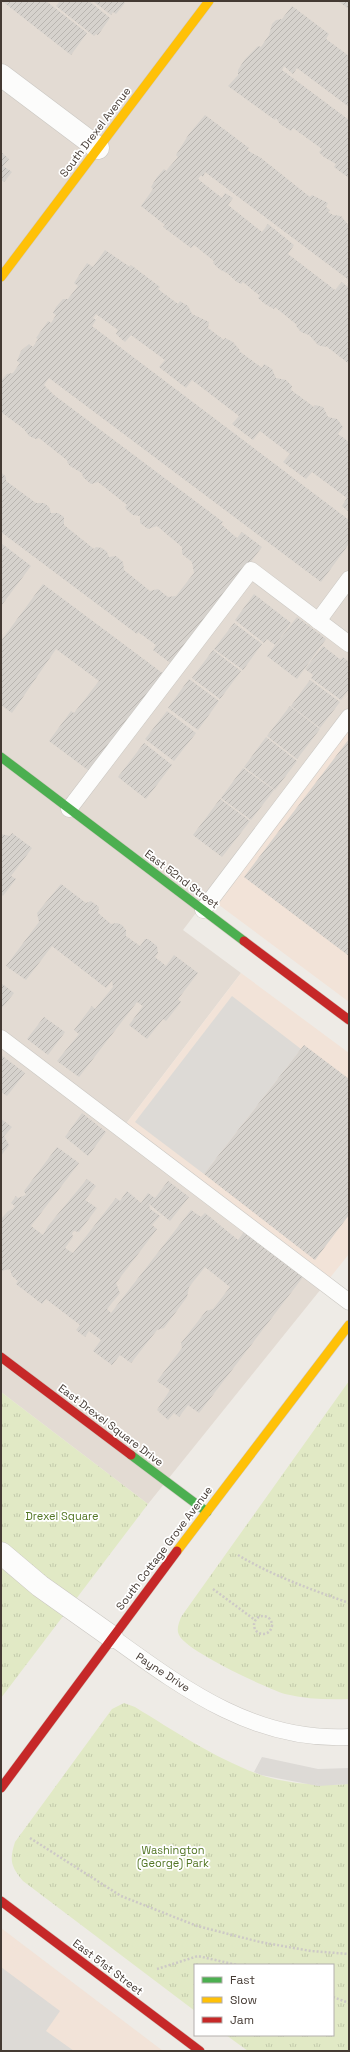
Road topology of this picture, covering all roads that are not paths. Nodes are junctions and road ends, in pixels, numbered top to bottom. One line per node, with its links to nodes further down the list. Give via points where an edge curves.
1 (209, 1): 3 (street, South Drexel Avenue)
2 (1, 75): 3 (street)
3 (98, 148): 4 (street, South Drexel Avenue)
4 (1, 277)
5 (349, 579): 6 (lane)
6 (318, 621): 7 (lane); 10 (lane, via 251,570)
7 (349, 644)
8 (349, 718): 11 (lane)
9 (1, 757): 10 (street, East 52nd Street)
10 (69, 809): 11 (street, East 52nd Street)
11 (203, 910): 12 (street, East 52nd Street)
12 (349, 1020)
13 (1, 1038): 14 (lane)
14 (349, 1302)
15 (349, 1325): 17 (street, South Cottage Grove Avenue)
16 (1, 1357): 17 (street, East Drexel Square Drive)
17 (207, 1512): 19 (street, South Cottage Grove Avenue)
18 (1, 1553): 19 (street, Payne Drive, via 40,1586)
19 (112, 1638): 20 (lane, Payne Drive, via 199,1696 246,1720 296,1735); 21 (street, South Cottage Grove Avenue)
20 (349, 1737)
21 (1, 1788)
22 (1, 1902): 23 (street, East 51st Street)
23 (200, 2051)

